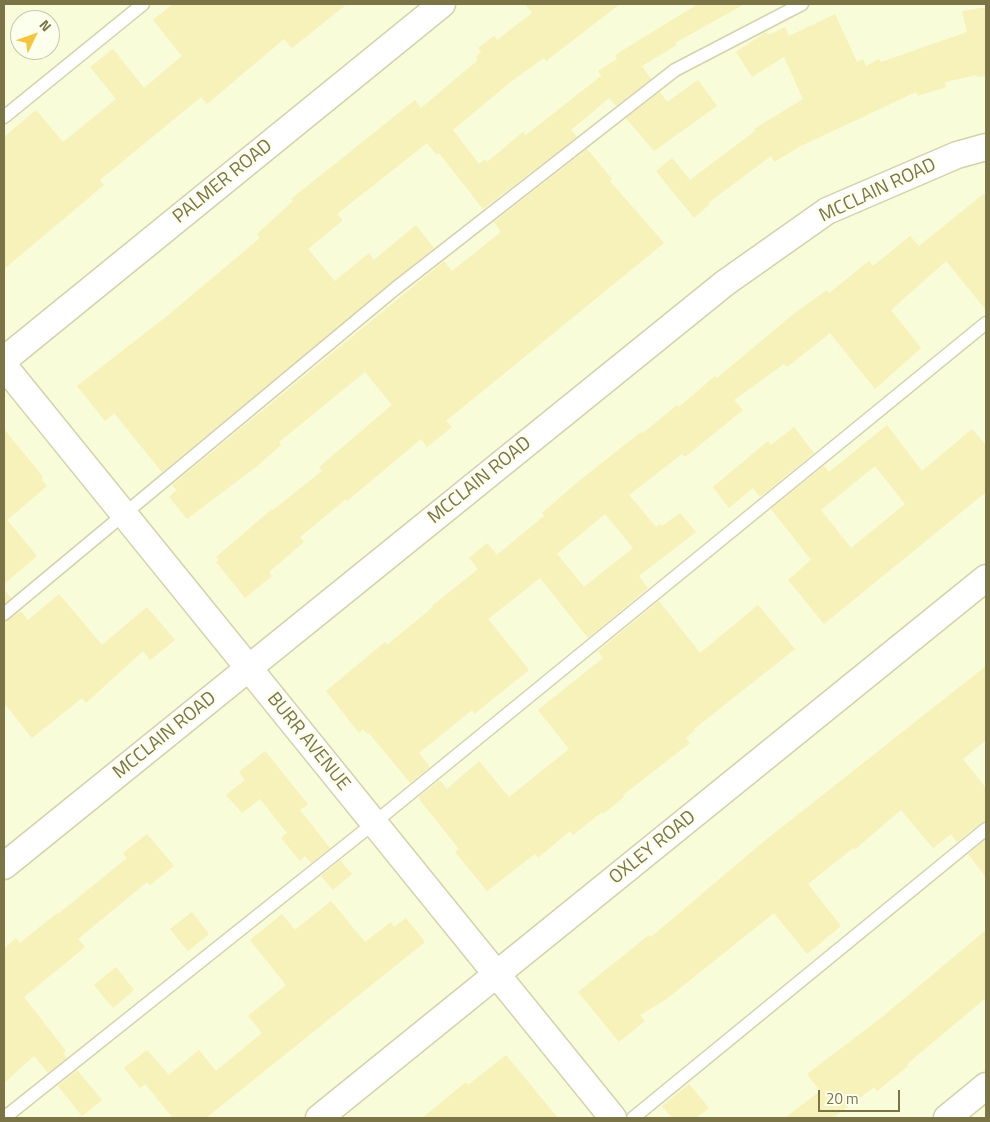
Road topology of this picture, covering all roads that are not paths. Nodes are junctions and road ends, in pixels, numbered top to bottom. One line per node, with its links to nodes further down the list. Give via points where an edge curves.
1 (143, 4): 4 (lane)
2 (442, 4): 7 (street, PALMER ROAD)
3 (802, 4): 9 (lane, via 675,70 396,288)
4 (4, 117)
5 (985, 149): 12 (street, MCCLAIN ROAD, via 957,154 827,211 725,283)
6 (986, 323): 13 (lane)
7 (4, 360)
8 (4, 366): 9 (street, BURR AVENUE)
9 (124, 516): 11 (lane); 12 (street, BURR AVENUE)
10 (986, 578): 16 (street, OXLEY ROAD)
11 (4, 614)
12 (248, 669): 13 (street, BURR AVENUE); 15 (street, MCCLAIN ROAD)
13 (374, 824): 16 (street, BURR AVENUE); 18 (lane)
14 (986, 829): 21 (lane)
15 (4, 866)
16 (498, 974): 19 (street, OXLEY ROAD); 20 (street, BURR AVENUE)
17 (986, 1086): 22 (street)
18 (4, 1118)
19 (319, 1118)
20 (613, 1118)
21 (633, 1118)
22 (947, 1118)

